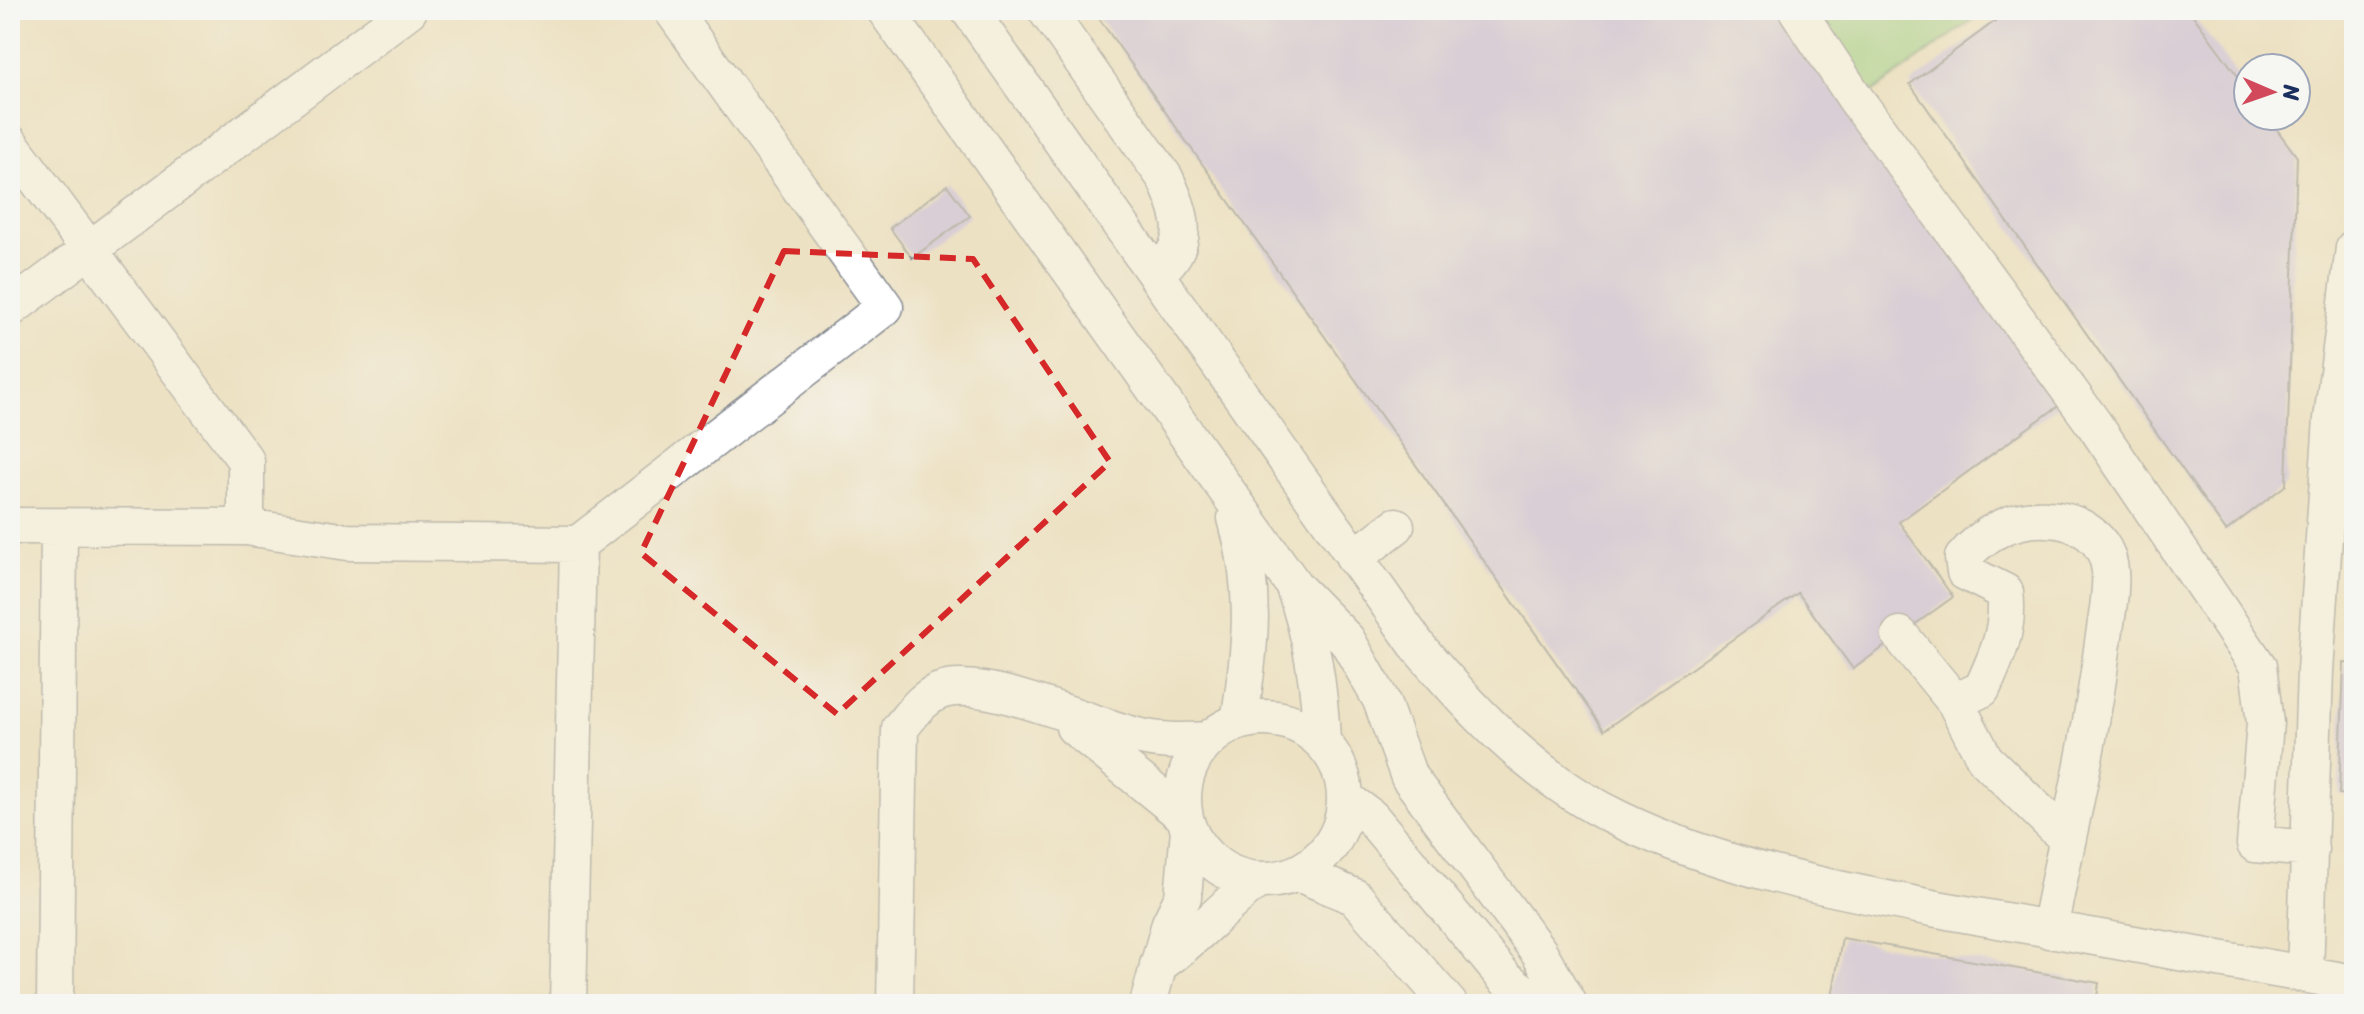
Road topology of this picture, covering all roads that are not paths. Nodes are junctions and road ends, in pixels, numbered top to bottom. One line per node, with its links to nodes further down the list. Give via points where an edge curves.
1 (409, 10): 9 (lane)
2 (672, 10): 17 (lane, via 885,307)
3 (885, 10): 12 (lane)
4 (969, 10): 10 (lane)
5 (1046, 10): 10 (lane, via 1173,196 1179,248)
6 (1797, 10): 29 (lane, via 1855,98 2094,424 2258,666 2265,723 2255,844)
7 (10, 143): 9 (lane)
8 (2354, 248): 29 (lane, via 2332,419 2315,671)
9 (88, 251): 11 (lane); 15 (lane, via 246,461)
10 (1156, 273): 18 (lane)
11 (10, 309)
12 (1229, 497): 19 (lane); 23 (lane, via 1251,592 1252,635)
13 (10, 526): 16 (lane)
14 (1396, 526): 18 (lane)
15 (246, 527): 16 (lane); 17 (lane, via 348,542)
16 (59, 528): 36 (lane)
17 (578, 544): 37 (lane)
18 (1354, 558): 32 (lane, via 1419,648 1476,714 1547,776 1620,820 1715,856 1829,888)
19 (1293, 584): 25 (lane, via 1318,677); 42 (lane, via 1347,640 1381,700 1409,777 1539,952)
20 (1900, 635): 21 (lane)
21 (1955, 702): 28 (lane, via 1985,759); 28 (lane, via 1982,689 2002,645 2008,615 2005,592 1965,572 1963,558 1988,535 2031,518 2062,519 2085,528 2101,545 2110,570 2099,673)
22 (1058, 713): 24 (lane, via 1147,739); 27 (lane); 38 (lane, via 1031,700 978,690 942,690 919,704 900,728)
23 (1239, 721): 24 (lane); 25 (lane, via 1283,719)
24 (1207, 740): 27 (lane, via 1191,763 1183,789)
25 (1322, 740): 26 (lane, via 1344,778)
26 (1346, 799): 30 (lane, via 1333,843); 41 (lane, via 1371,817 1505,978)
27 (1186, 823): 31 (lane, via 1198,850 1212,862 1234,875); 33 (lane, via 1183,897)
28 (2067, 839): 32 (lane)
29 (2310, 849): 34 (lane)
30 (1298, 873): 31 (lane); 40 (lane, via 1355,897)
31 (1258, 880): 33 (lane, via 1229,901 1191,943)
32 (2049, 930): 34 (lane)
33 (1158, 965): 39 (lane)
34 (2305, 974): 35 (lane)
35 (2354, 983)
36 (55, 1004)
37 (568, 1004)
38 (895, 1004)
39 (1148, 1004)
40 (1449, 1004)
41 (1538, 1004)
42 (1569, 1004)

